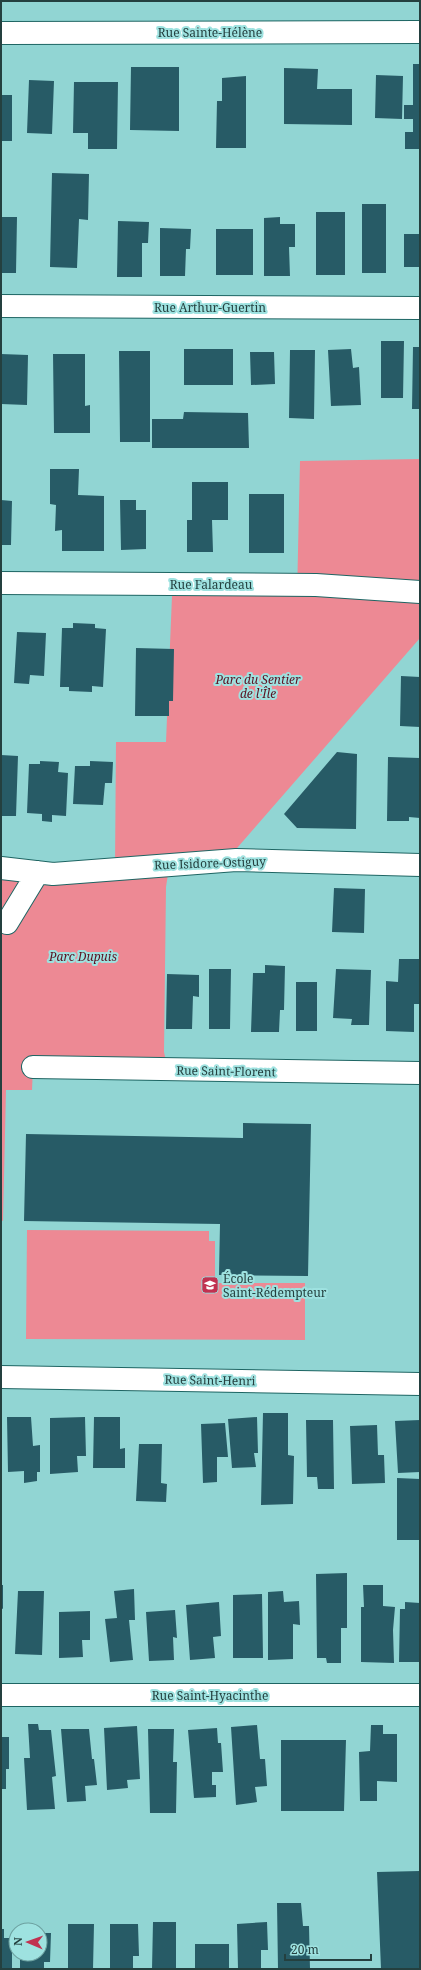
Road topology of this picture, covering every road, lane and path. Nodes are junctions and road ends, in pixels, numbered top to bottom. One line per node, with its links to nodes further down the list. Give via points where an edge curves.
1 (420, 32): 2 (street, Rue Sainte-Hélène)
2 (1, 33)
3 (1, 306): 4 (street, Rue Arthur-Guertin)
4 (420, 308)
5 (1, 583): 6 (street, Rue Falardeau, via 316,585)
6 (420, 592)
7 (420, 865): 9 (street, Rue Isidore-Ostiguy, via 236,860 53,874)
8 (1, 868): 9 (street, Rue Isidore-Ostiguy)
9 (38, 872): 10 (street)
10 (7, 923)
11 (33, 1067): 12 (street, Rue Saint-Florent)
12 (420, 1073)
13 (1, 1377): 14 (street, Rue Saint-Henri)
14 (420, 1384)
15 (1, 1695): 16 (street, Rue Saint-Hyacinthe)
16 (420, 1696)

